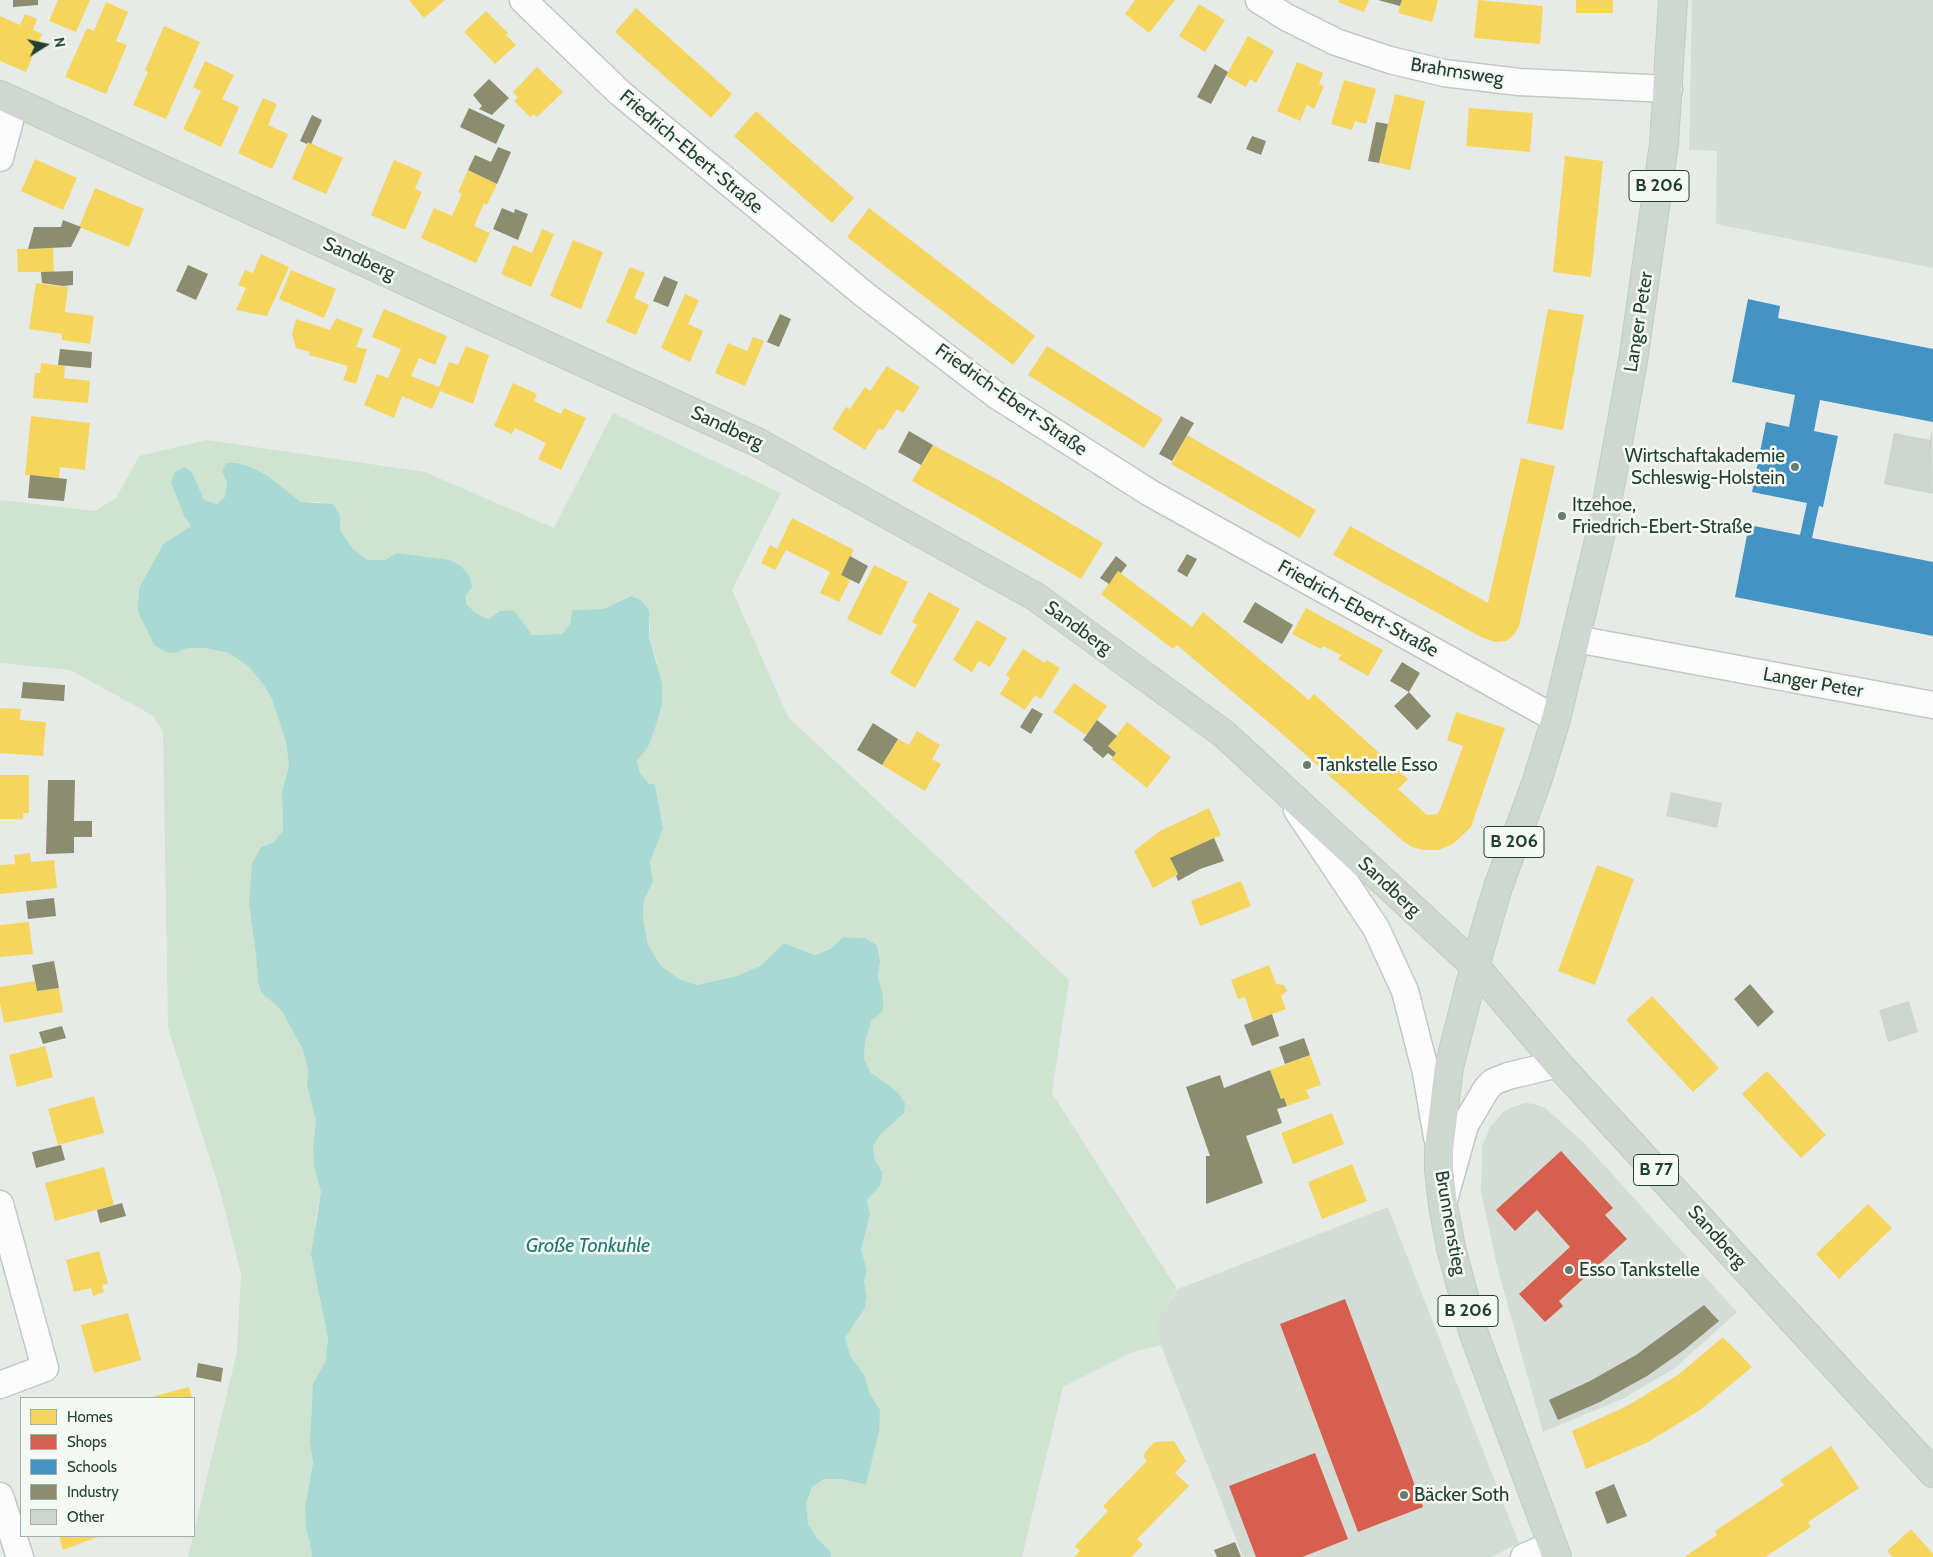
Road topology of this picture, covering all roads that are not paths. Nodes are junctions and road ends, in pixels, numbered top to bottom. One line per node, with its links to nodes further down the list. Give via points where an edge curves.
1 (523, 0): 9 (street, Friedrich-Ebert-Straße, via 620,93 865,295 996,395 1150,493)
2 (1260, 0): 4 (street, Brahmsweg, via 1336,42 1444,73 1519,82)
3 (1672, 0): 4 (main road, Langer Peter / B 206)
4 (1669, 89): 7 (main road, Langer Peter / B 206, via 1633,361 1603,524)
5 (8, 98): 6 (street); 10 (main road, Sandberg, via 759,443 1036,597 1224,734)
6 (0, 158)
7 (1576, 639): 8 (street, Langer Peter); 9 (main road, Langer Peter / B 206)
8 (1933, 705)
9 (1556, 719): 11 (main road, Langer Peter / B 206, via 1498,887)
10 (1280, 787): 11 (main road, Sandberg); 13 (street, via 1376,928 1405,991 1426,1073)
11 (1475, 966): 12 (main road, Sandberg / B 77); 13 (main road, Brunnenstieg / B 206, via 1449,1067)
12 (1558, 1064): 15 (street, via 1508,1076 1487,1088 1466,1125); 17 (main road, Sandberg / B 77)
13 (1439, 1149): 15 (main road, Brunnenstieg / B 206)
14 (0, 1204): 16 (street, via 45,1368)
15 (1443, 1205): 19 (main road, Brunnenstieg / B 206, via 1474,1334)
16 (0, 1385)
17 (1933, 1473)
18 (0, 1496): 20 (street)
19 (1555, 1551): 21 (street)
20 (20, 1557)
21 (1524, 1557)

